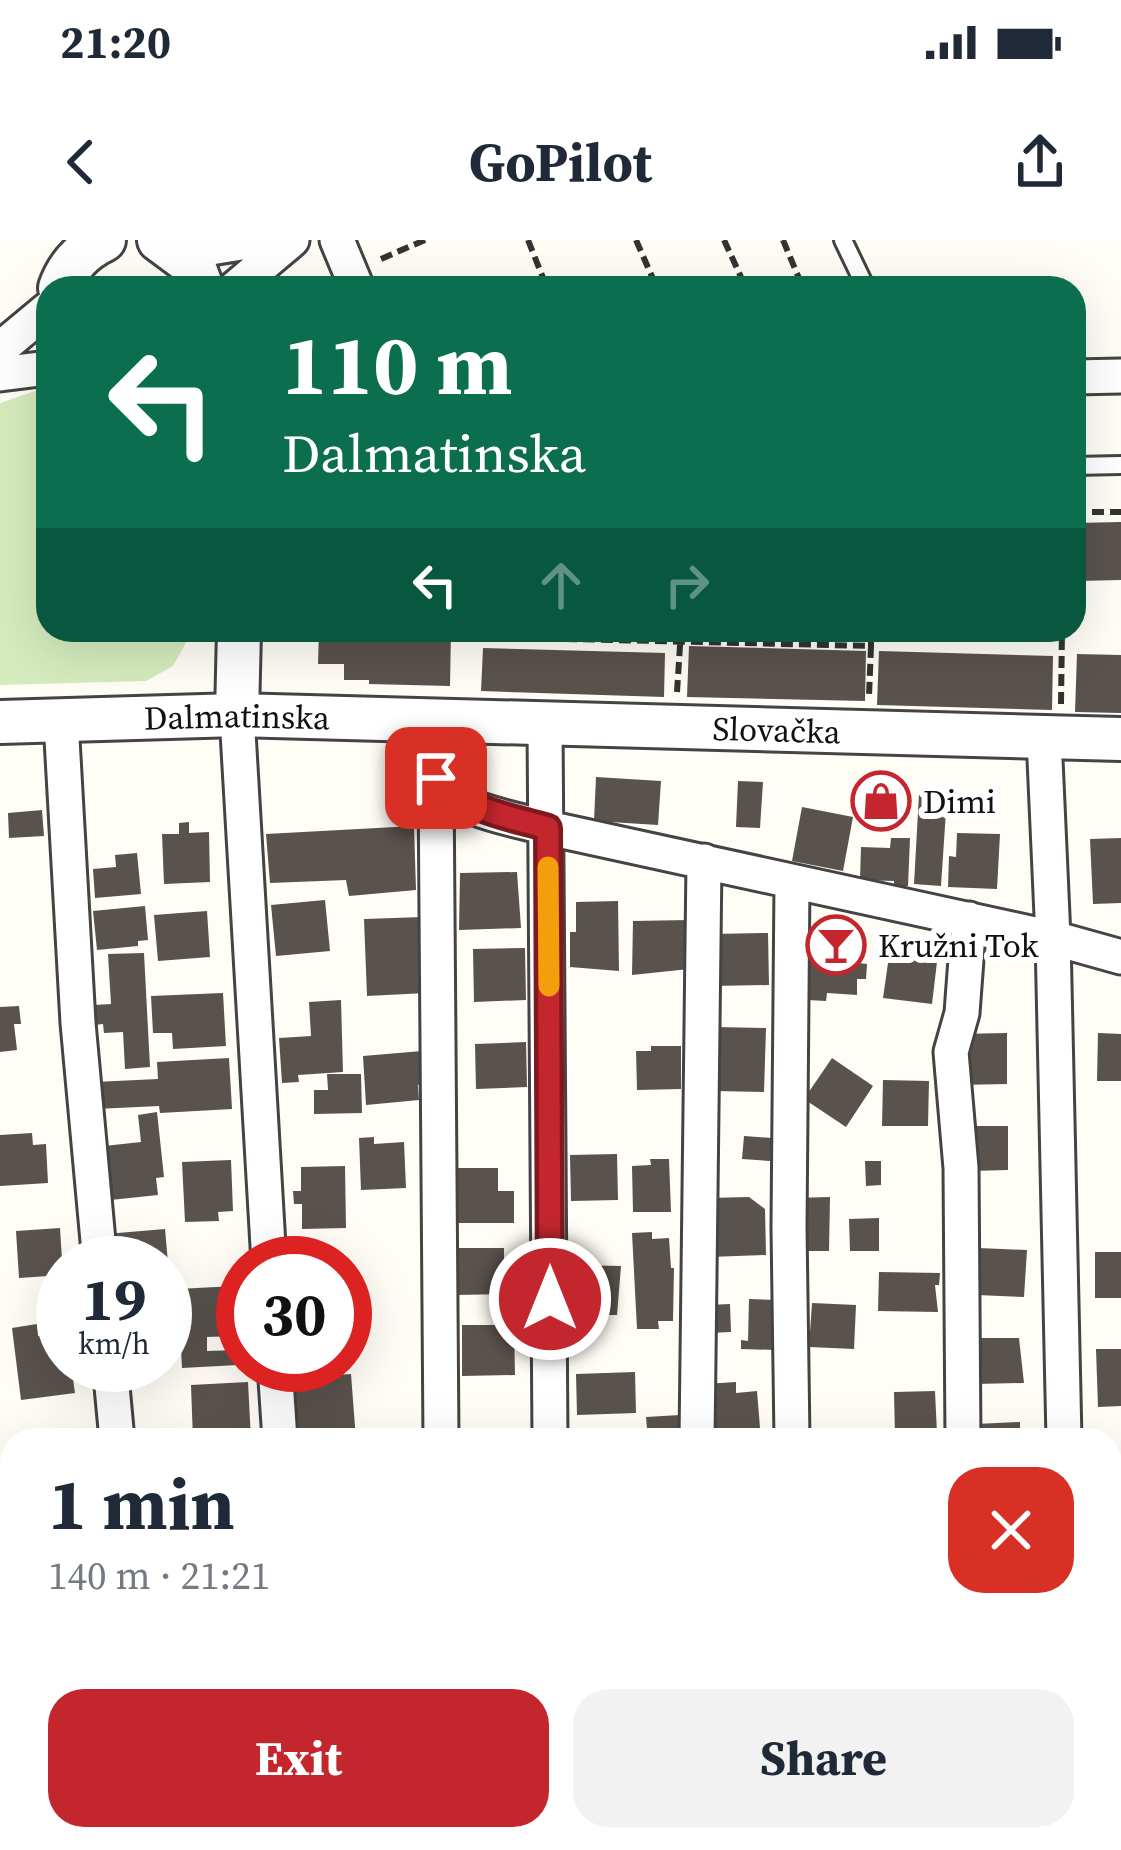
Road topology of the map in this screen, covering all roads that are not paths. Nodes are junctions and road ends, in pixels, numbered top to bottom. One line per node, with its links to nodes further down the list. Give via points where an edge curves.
1 (260, 240): 5 (street)
2 (292, 240): 6 (street)
3 (337, 240): 7 (street)
4 (843, 240): 8 (lane)
5 (180, 260)
6 (250, 276)
7 (352, 276)
8 (860, 276)
9 (36, 319): 10 (street)
10 (0, 349)
11 (36, 370): 12 (street)
12 (0, 374)
13 (1121, 376): 14 (street)
14 (1086, 377)
15 (1086, 466): 16 (lane)
16 (1121, 466)
17 (238, 642): 18 (street)
18 (237, 715): 19 (street, Dalmatinska); 21 (street, Dalmatinska); 33 (street)
19 (62, 721): 20 (street, Dalmatinska); 32 (street)
20 (0, 722)
21 (433, 722): 23 (street, Slovačka); 25 (street)
22 (1052, 722): 23 (street, Slovačka); 24 (street, Slovačka); 30 (street)
23 (545, 724): 26 (street)
24 (1121, 739)
25 (436, 778): 26 (street, via 473,807); 38 (street)
26 (548, 828): 27 (street); 39 (street)
27 (704, 861): 28 (street); 40 (street)
28 (792, 882): 29 (street); 41 (street)
29 (969, 919): 30 (street); 42 (street, via 951,1066 961,1168)
30 (1053, 938): 31 (street); 43 (street)
31 (1121, 957)
32 (97, 1236)
33 (267, 1236)
34 (113, 1392): 36 (street)
35 (277, 1392): 37 (street)
36 (116, 1428)
37 (279, 1428)
38 (441, 1428)
39 (550, 1428)
40 (697, 1428)
41 (793, 1428)
42 (963, 1428)
43 (1064, 1428)

